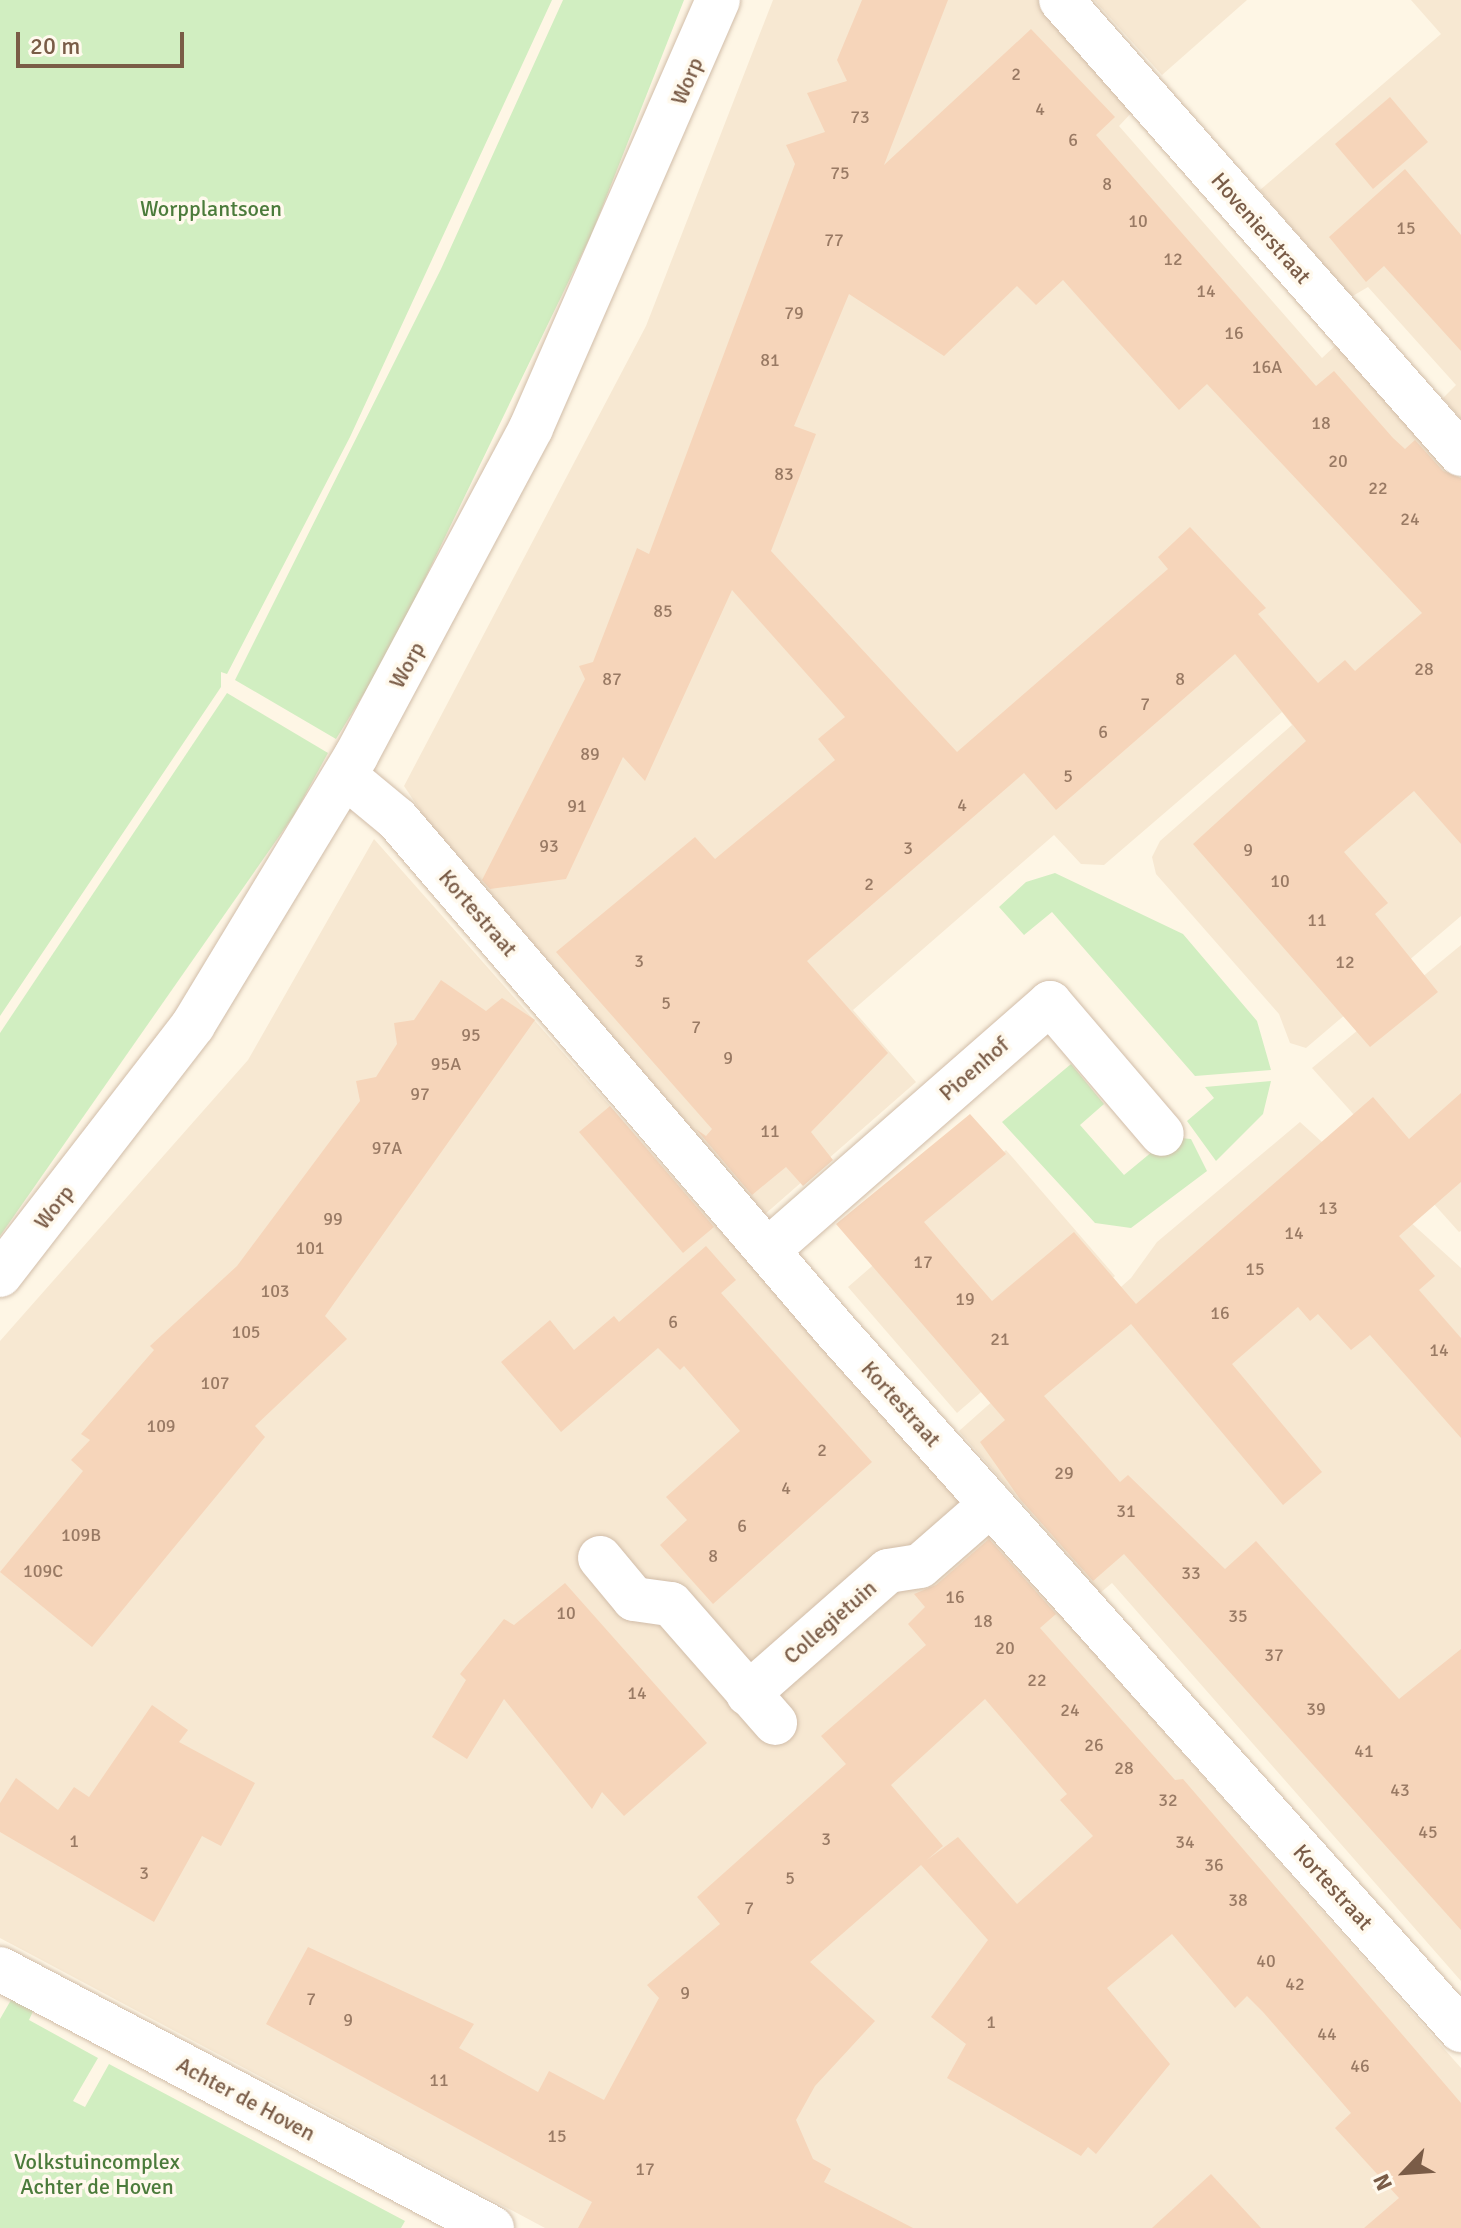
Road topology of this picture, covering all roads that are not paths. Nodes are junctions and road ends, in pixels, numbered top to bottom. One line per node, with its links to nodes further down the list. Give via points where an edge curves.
1 (718, 0): 4 (street, Worp, via 531,428)
2 (1061, 0): 3 (street, Hovenierstraat)
3 (1461, 454)
4 (345, 776): 6 (street, Kortestraat, via 397,819); 7 (street, Worp, via 193,1025)
5 (1162, 1134): 6 (street, Pioenhof, via 1050,1003)
6 (768, 1250): 8 (street, Kortestraat)
7 (0, 1275)
8 (991, 1504): 9 (street, Collegietuin, via 920,1566 888,1571 762,1708 671,1604 634,1599); 11 (street, Kortestraat)
9 (600, 1558)
10 (0, 1969): 12 (street, Achter de Hoven)
11 (1461, 2030)
12 (492, 2228)

